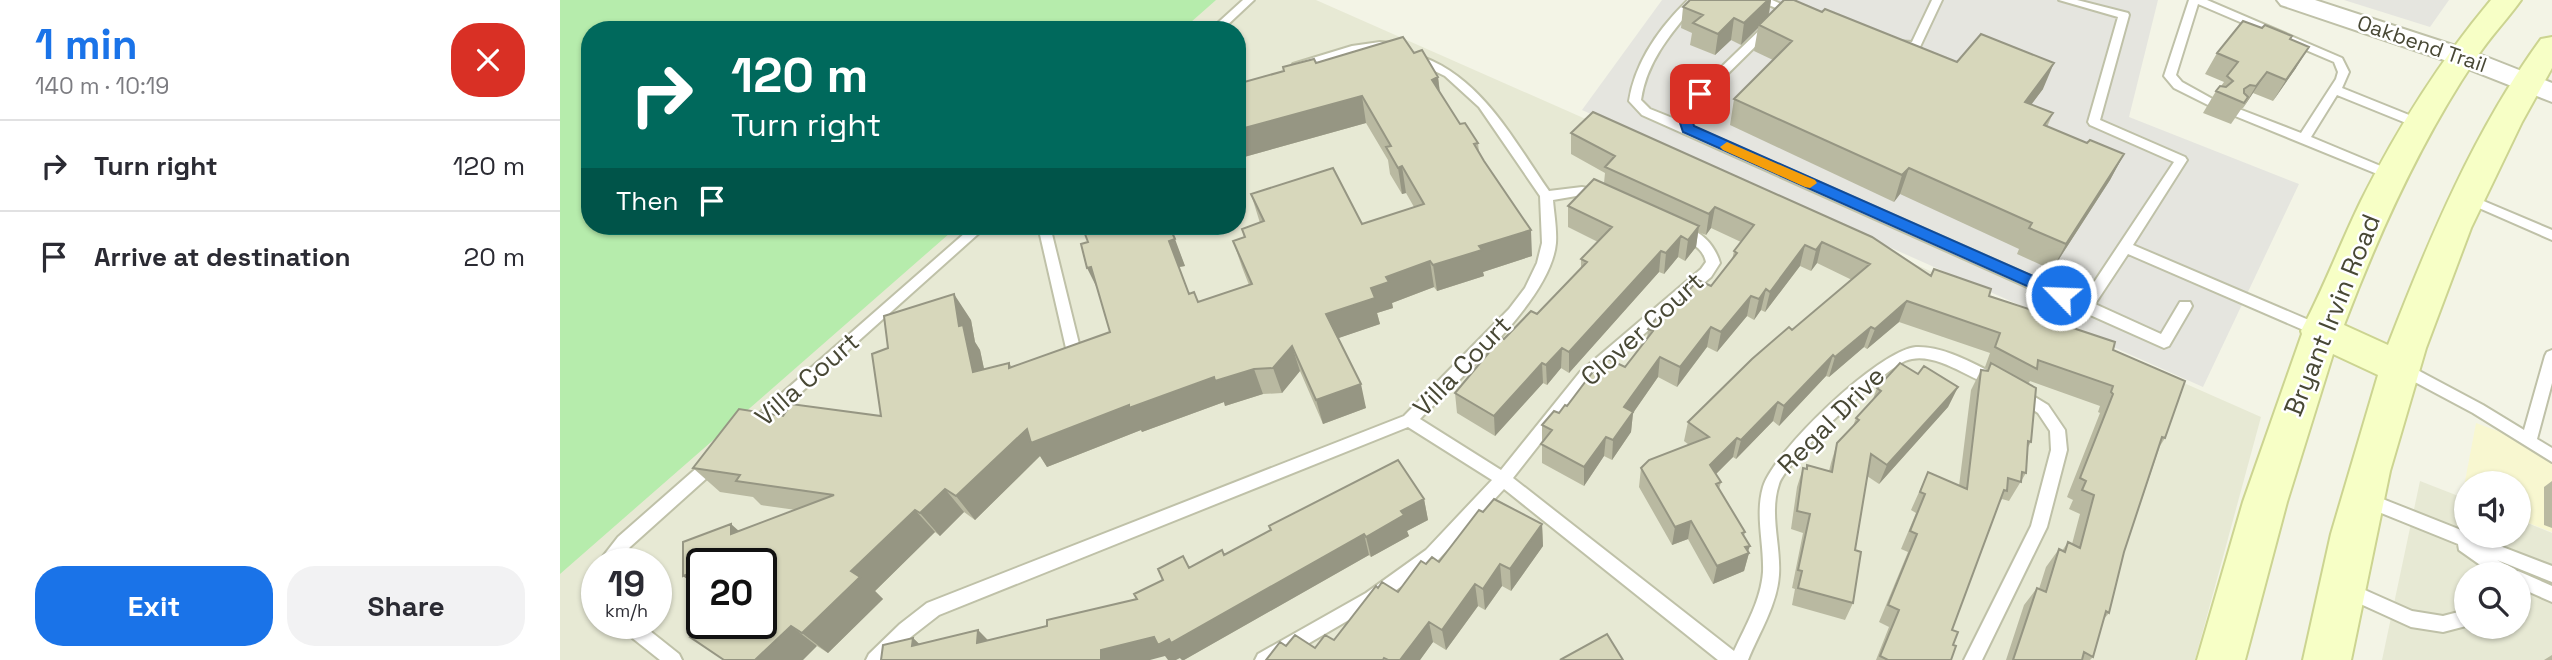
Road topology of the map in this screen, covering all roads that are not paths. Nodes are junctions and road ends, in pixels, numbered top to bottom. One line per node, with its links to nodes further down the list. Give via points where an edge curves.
1 (1249, 0): 9 (lane)
2 (1694, 0): 19 (lane, via 1652,55 1635,86 1635,101 1646,112)
3 (1762, 0): 19 (lane, via 1793,11 1683,111)
4 (1937, 0): 10 (lane, via 1915,47)
5 (2064, 0): 29 (lane, via 2124,15 2094,122 2181,160)
6 (2196, 0): 15 (lane, via 2339,60 2345,75); 16 (lane, via 2170,76)
7 (2290, 0): 12 (street, Oakbend Trail)
8 (2506, 0): 12 (main road, Bryant Irvin Road)
9 (1225, 21)
10 (1890, 39)
11 (2552, 46): 14 (main road)
12 (2462, 57): 14 (street, Oakbend Trail); 18 (main road, Bryant Irvin Road)
13 (1288, 70): 22 (lane, via 1379,44 1449,73 1483,104)
14 (2538, 88): 24 (main road)
15 (2335, 90): 18 (lane); 20 (lane)
16 (2212, 102)
17 (2239, 113): 20 (lane)
18 (2420, 124): 21 (main road, Bryant Irvin Road)
19 (1688, 129): 30 (lane)
20 (2304, 139): 21 (lane)
21 (2391, 176): 32 (main road, Bryant Irvin Road)
22 (1546, 196): 23 (lane, via 1582,191); 36 (lane, Villa Court, via 1549,243 1531,291)
23 (1608, 197)
24 (2467, 198): 26 (lane); 35 (main road)
25 (1668, 225): 41 (lane, Clover Court, via 1703,242 1713,263 1585,376)
26 (2552, 234)
27 (971, 235): 37 (lane, Villa Court)
28 (1046, 235): 33 (lane)
29 (2125, 247): 30 (lane); 32 (lane)
30 (2086, 306): 31 (lane, via 2164,342)
31 (2185, 306)
32 (2320, 331): 35 (main road); 58 (main road, Bryant Irvin Road, via 2279,450)
33 (1073, 348)
34 (2552, 356): 38 (lane)
35 (2399, 367): 38 (lane); 42 (main road)
36 (1409, 420): 41 (lane); 53 (lane, Villa Court, via 933,609)
37 (745, 434)
38 (2529, 440): 40 (lane)
39 (725, 452): 43 (lane)
40 (2552, 456)
41 (1503, 479): 54 (lane, via 1432,555 1372,598); 55 (lane)
42 (2362, 497): 44 (lane, via 2453,536); 48 (main road)
43 (620, 548)
44 (2489, 562)
45 (2531, 571): 46 (lane)
46 (2552, 575)
47 (2531, 585): 49 (lane)
48 (2341, 587): 50 (lane, via 2411,619); 59 (main road)
49 (2552, 594)
50 (2454, 621)
51 (647, 639): 52 (lane)
52 (673, 660)
53 (875, 660)
54 (1264, 660)
55 (1732, 660)
56 (1740, 660): 57 (lane, Regal Drive, via 1771,574 1768,486 1778,470 1869,378 1894,359 1914,353 1942,359 2017,392 2043,409 2057,430 2059,450 2039,527)
57 (1973, 660)
58 (2221, 660)
59 (2327, 660)

